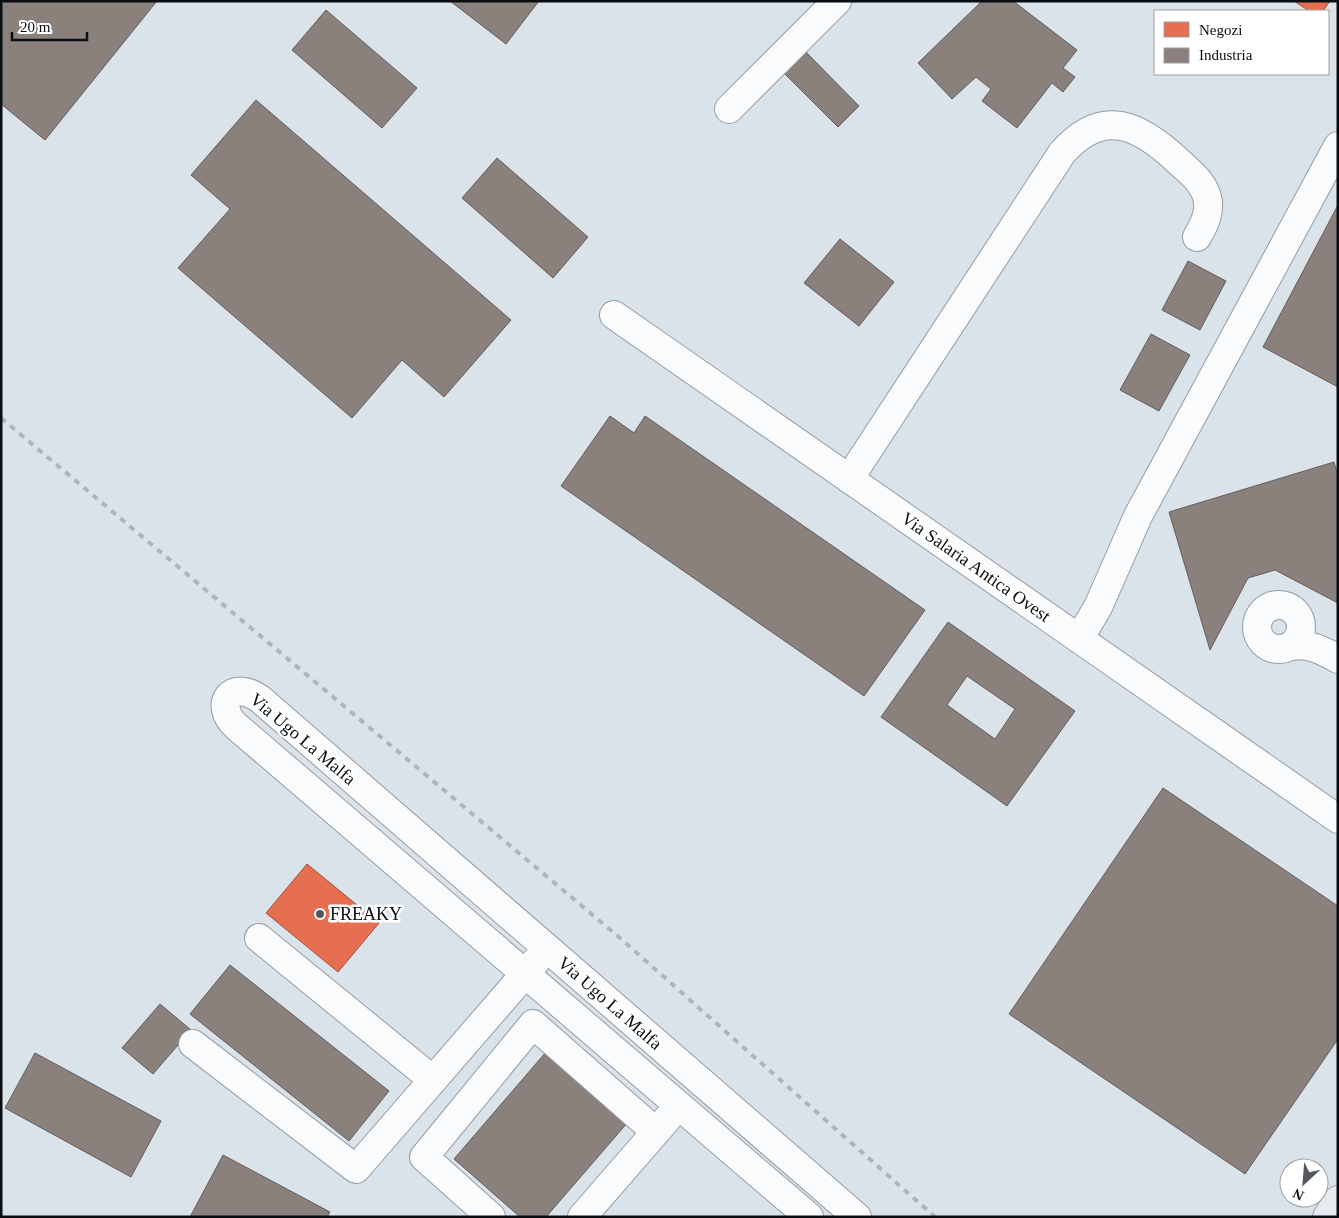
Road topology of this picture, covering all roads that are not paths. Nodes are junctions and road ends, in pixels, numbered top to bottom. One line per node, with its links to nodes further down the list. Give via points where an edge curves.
1 (837, 1): 2 (street)
2 (728, 109)
3 (1338, 146): 7 (street, via 1138,516 1098,606)
4 (1197, 237): 6 (street, via 1209,208 1202,185 1192,174 1153,141 1130,128 1116,125 1085,132 1062,153)
5 (614, 314): 6 (street, Via Salaria Antica Ovest)
6 (849, 479): 7 (street, Via Salaria Antica Ovest)
7 (1079, 639): 8 (street, Via Salaria Antica Ovest)
8 (1338, 819)
9 (259, 938): 13 (street)
10 (547, 948): 11 (street); 11 (street, Via Ugo La Malfa, via 260,699 246,691 236,691 230,696 225,705 226,714 236,726); 14 (street, Via Ugo La Malfa)
11 (525, 974): 13 (street); 15 (street, Via Ugo La Malfa)
12 (193, 1044): 13 (street, via 356,1169)
13 (434, 1080)
14 (701, 1081): 15 (street); 21 (street, Via Ugo La Malfa)
15 (679, 1106): 16 (street); 20 (street, Via Ugo La Malfa)
16 (656, 1132): 18 (street, via 533,1024 424,1157); 19 (street)
17 (1338, 1200): 22 (main road)
18 (491, 1217)
19 (582, 1217)
20 (808, 1217)
21 (857, 1217)
22 (1327, 1217)

